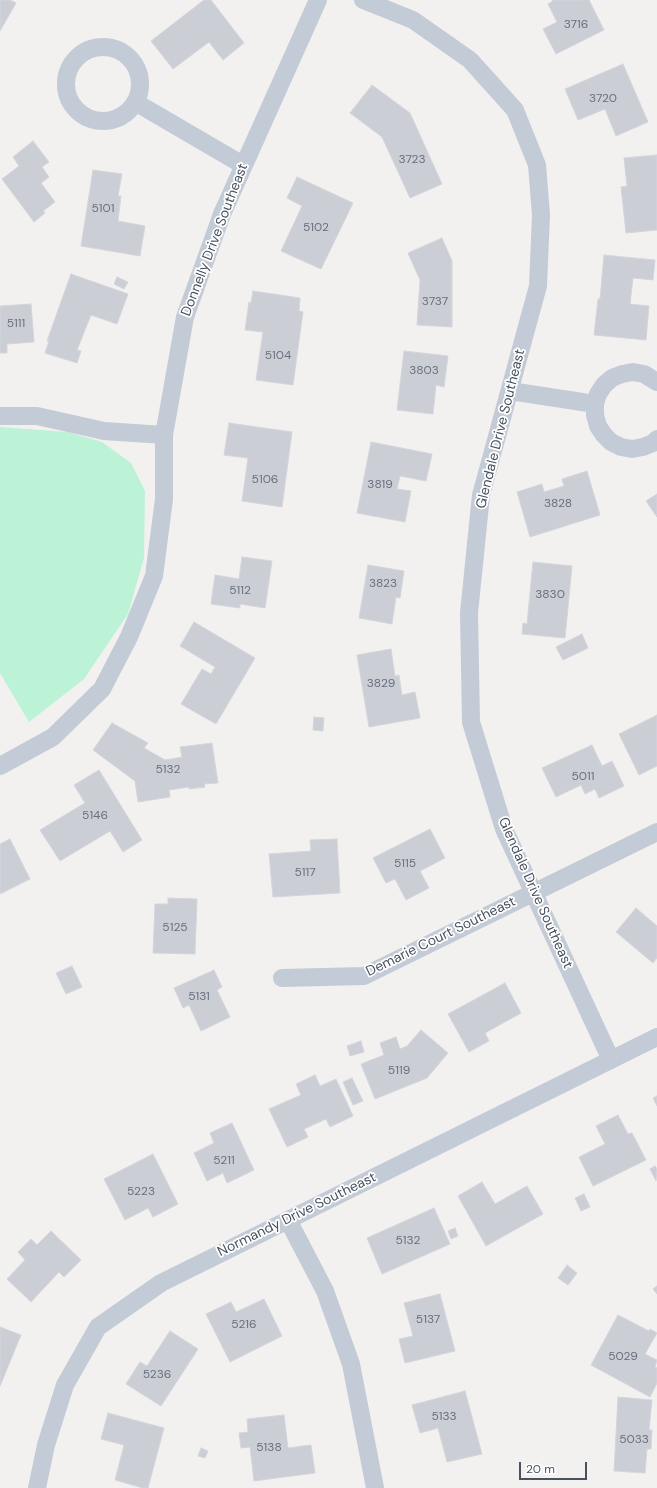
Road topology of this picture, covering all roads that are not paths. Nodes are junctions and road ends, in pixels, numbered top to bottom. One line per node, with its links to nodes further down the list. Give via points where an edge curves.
1 (318, 0): 4 (street, Donnelly Drive Southeast)
2 (362, 0): 6 (street, Glendale Drive Southeast, via 413,20 470,60 515,110 537,165 541,215 538,286)
3 (134, 102): 3 (street, via 139,80 130,59 121,52 110,47 99,47 78,56 71,65 66,87 69,99 84,116 95,120 118,117 128,111); 4 (street)
4 (243, 165): 9 (street, Donnelly Drive Southeast, via 222,214 185,317)
5 (657, 382): 7 (street, via 644,374 622,374 604,385)
6 (510, 390): 7 (street); 13 (street, Glendale Drive Southeast, via 481,495 469,613 471,722 504,829)
7 (595, 404): 10 (street, via 598,426 611,442 632,449 643,447)
8 (0, 416): 9 (street, via 36,416 104,431)
9 (164, 435): 11 (street, Donnelly Drive Southeast, via 164,499 154,576 129,637 102,689 53,737)
10 (657, 439)
11 (0, 766)
12 (657, 832): 13 (street, Demarie Court Southeast)
13 (534, 892): 14 (street, Demarie Court Southeast, via 364,976); 16 (street, Glendale Drive Southeast)
14 (282, 978)
15 (657, 1037): 16 (street, Normandy Drive Southeast)
16 (611, 1060): 17 (street, Normandy Drive Southeast)
17 (288, 1220): 18 (street, Normandy Drive Southeast, via 161,1283 98,1327 65,1385 46,1445); 19 (street, via 325,1291 351,1364)
18 (37, 1488)
19 (375, 1488)

